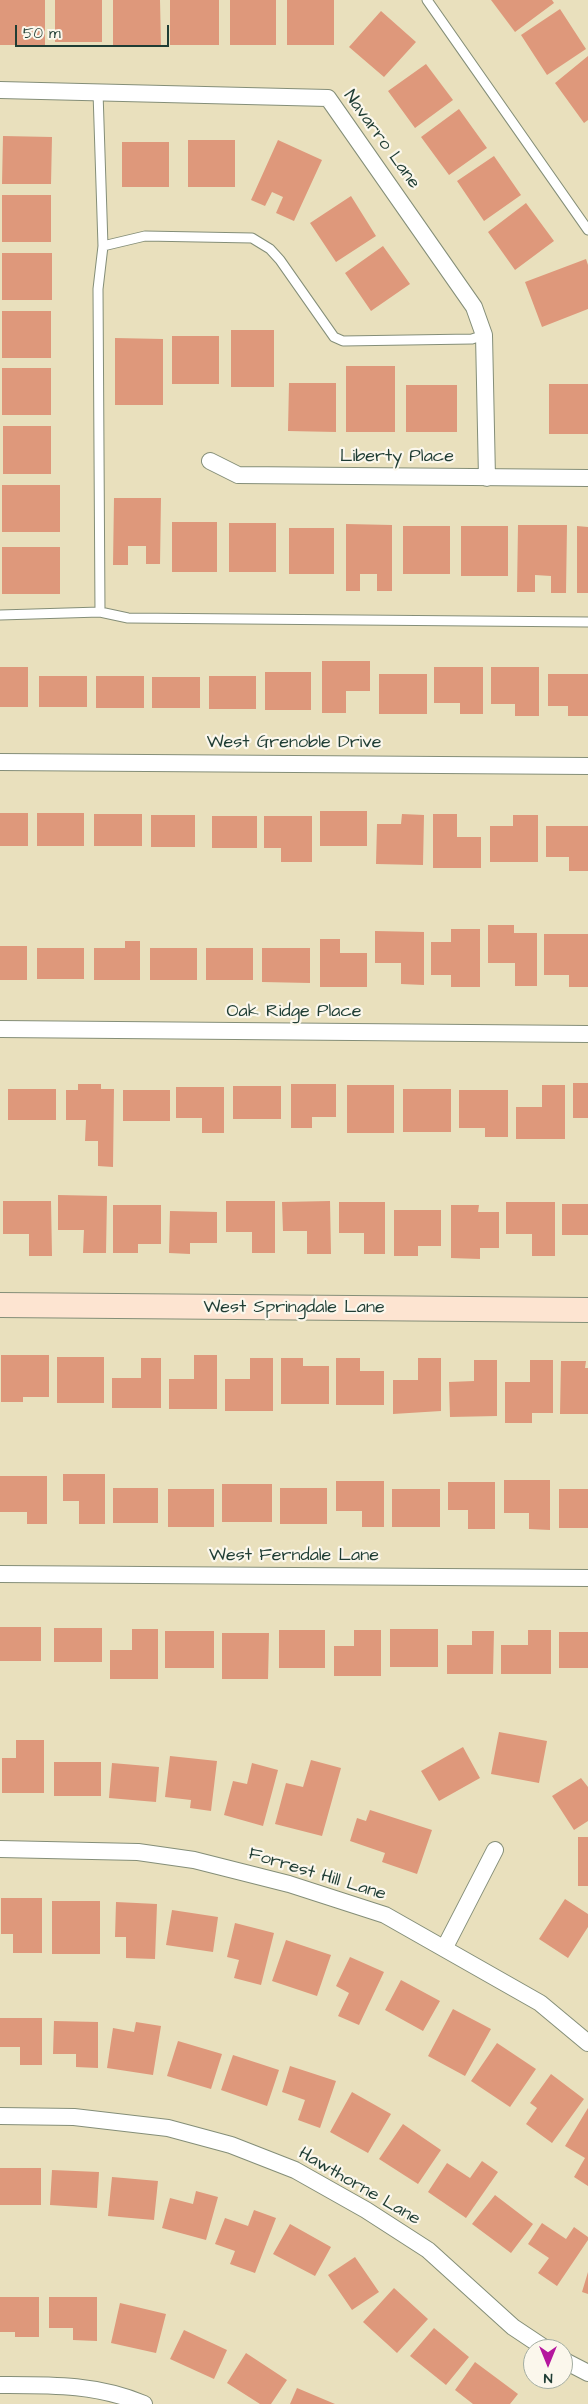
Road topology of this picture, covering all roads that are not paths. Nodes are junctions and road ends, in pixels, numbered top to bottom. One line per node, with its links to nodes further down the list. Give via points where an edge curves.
1 (427, 0): 4 (lane)
2 (0, 90): 3 (street, Navarro Lane)
3 (98, 92): 5 (lane); 6 (street, Navarro Lane, via 328,98 474,307)
4 (588, 230)
5 (103, 246): 6 (lane, via 144,236 252,238 280,260 334,337 343,340 472,339); 10 (lane, via 98,289)
6 (484, 335): 8 (street, Navarro Lane)
7 (210, 460): 8 (street, Liberty Place, via 238,476)
8 (487, 478): 9 (street, Liberty Place)
9 (588, 478)
10 (100, 612): 11 (lane); 12 (lane, via 128,618)
11 (0, 615)
12 (588, 622)
13 (0, 762): 14 (street, West Grenoble Drive)
14 (588, 766)
15 (0, 1030): 16 (street, Oak Ridge Place)
16 (588, 1034)
17 (0, 1306): 18 (street, West Springdale Lane)
18 (588, 1310)
19 (0, 1574): 20 (street, West Ferndale Lane)
20 (588, 1578)
21 (0, 1849): 23 (street, Forrest Hill Lane, via 138,1852 194,1860 289,1884 385,1915)
22 (495, 1850): 23 (street)
23 (445, 1947): 24 (street, Forrest Hill Lane, via 540,2003)
24 (588, 2043)
25 (0, 2116): 26 (street, Hawthorne Lane, via 74,2117 168,2128 231,2145 295,2170 428,2250 513,2327)
26 (531, 2339)
27 (573, 2365): 28 (street)
28 (588, 2373)
29 (0, 2385): 30 (street, via 70,2385 120,2394)
30 (144, 2404)

